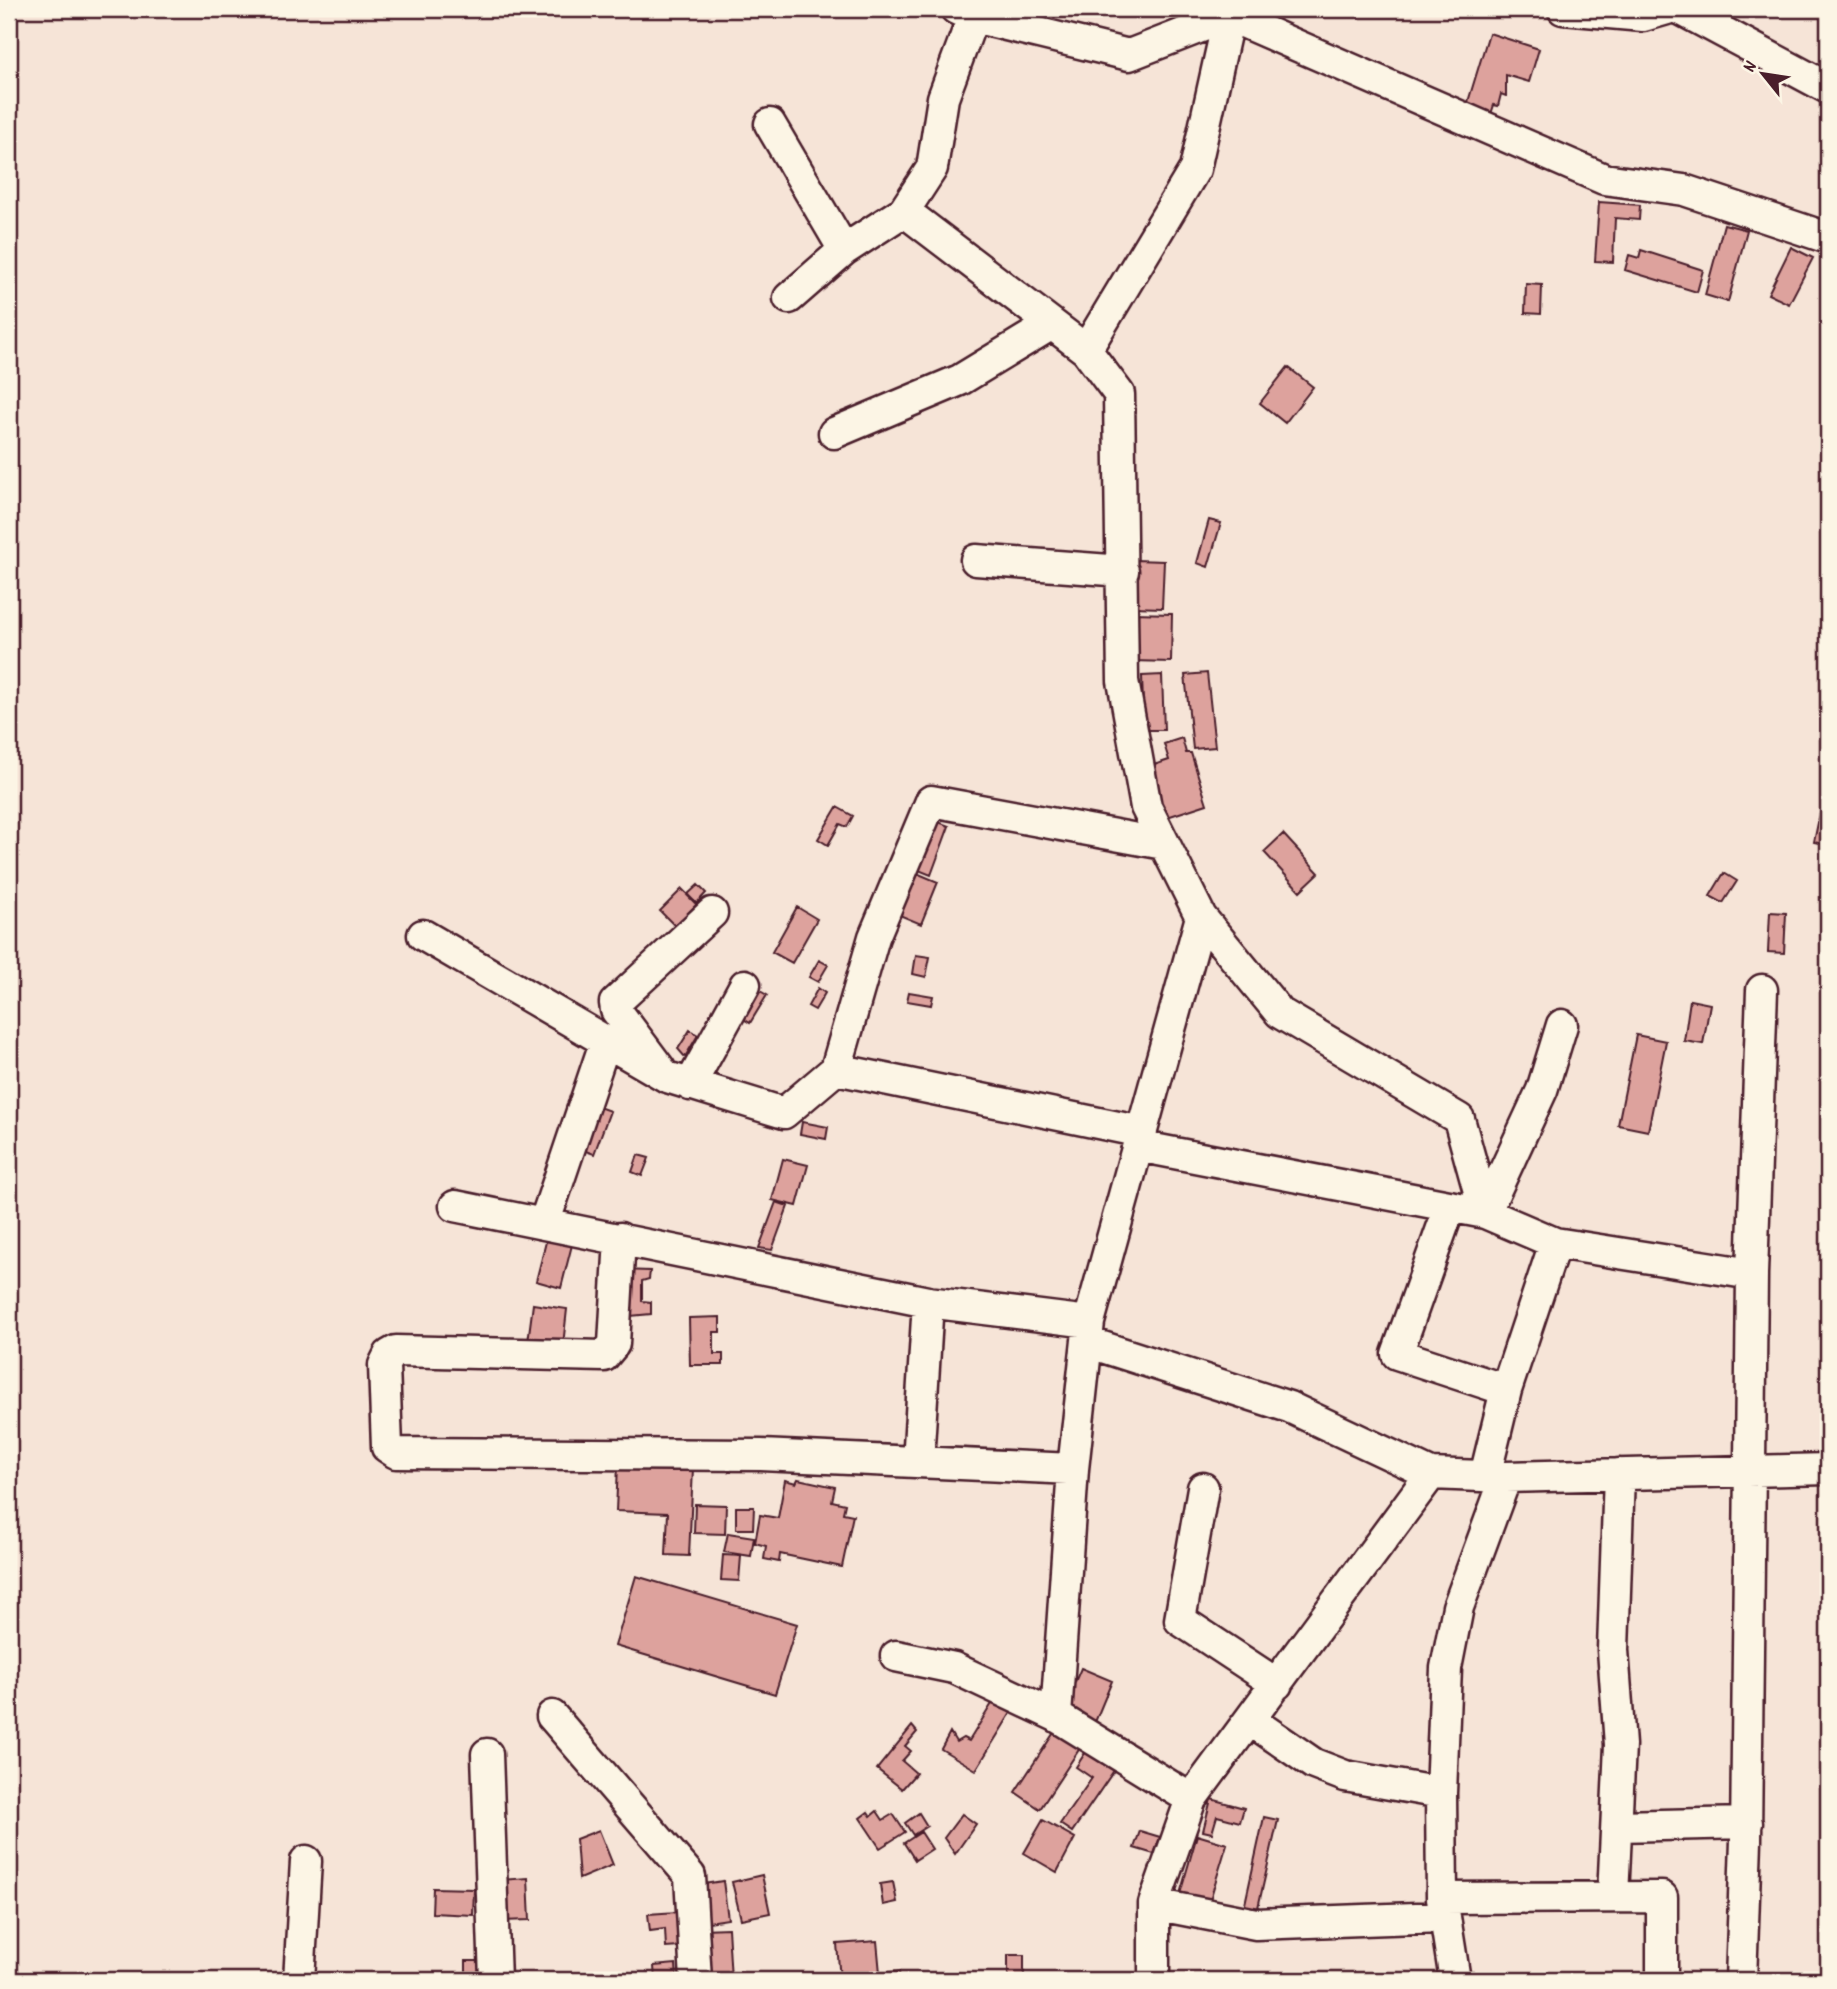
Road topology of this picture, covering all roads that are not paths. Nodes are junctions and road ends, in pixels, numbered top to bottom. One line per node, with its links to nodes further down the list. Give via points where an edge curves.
1 (1563, 9): 2 (street, via 1643,16)
2 (1667, 9)
3 (1680, 9): 6 (street)
4 (1228, 11): 5 (street, via 1129,55); 9 (street, via 1604,179 1684,190); 13 (street, via 1195,169)
5 (964, 13): 8 (street, via 943,97 932,168)
6 (1828, 88)
7 (770, 124): 10 (street)
8 (904, 211): 10 (street); 12 (street)
9 (1828, 238)
10 (844, 250): 11 (street)
11 (789, 298)
12 (1052, 324): 13 (street); 14 (street, via 960,380)
13 (1086, 350): 16 (street, via 1119,394)
14 (834, 433)
15 (976, 560): 16 (street)
16 (1123, 571): 17 (street, via 1123,681 1146,807)
17 (1164, 844): 19 (street); 25 (street, via 931,801 874,937)
18 (712, 913): 26 (street, via 615,1003 616,1010)
19 (1201, 917): 27 (street); 30 (street, via 1280,1013 1459,1119)
20 (423, 935): 24 (street)
21 (745, 985): 26 (street)
22 (1762, 990): 34 (street)
23 (1562, 1025): 30 (street, via 1542,1090)
24 (605, 1043): 26 (street); 31 (street)
25 (836, 1069): 26 (street, via 784,1113); 27 (street)
26 (679, 1081)
27 (1140, 1139): 29 (street); 36 (street)
28 (455, 1206): 31 (street)
29 (1450, 1206): 30 (street); 37 (street, via 1397,1354)
30 (1485, 1213): 33 (street)
31 (544, 1224): 32 (street)
32 (620, 1238): 35 (street); 38 (street, via 610,1352 604,1356 396,1351 384,1365 387,1447 396,1453 761,1455)
33 (1555, 1243): 34 (street); 37 (street)
34 (1752, 1274): 41 (street)
35 (928, 1301): 36 (street); 38 (street)
36 (1088, 1332): 39 (street); 42 (street, via 1289,1407)
37 (1506, 1390): 44 (street)
38 (918, 1462): 39 (street)
39 (1073, 1469): 49 (street)
40 (1828, 1469): 41 (street)
41 (1748, 1471): 43 (street); 54 (street)
42 (1431, 1474): 44 (street); 47 (street)
43 (1619, 1474): 44 (street); 55 (street, via 1613,1650 1620,1745)
44 (1495, 1477): 52 (street, via 1458,1607 1446,1668)
45 (1203, 1488): 47 (street, via 1180,1620)
46 (896, 1656): 49 (street, via 954,1668)
47 (1278, 1684): 50 (street)
48 (552, 1716): 62 (street, via 690,1876)
49 (1056, 1716): 53 (street)
50 (1250, 1720): 52 (street, via 1314,1764 1345,1776); 53 (street)
51 (487, 1754): 61 (street)
52 (1441, 1793): 59 (street)
53 (1191, 1799): 58 (street)
54 (1747, 1823): 55 (street); 66 (street)
55 (1618, 1826): 57 (street)
56 (306, 1861): 60 (street)
57 (1613, 1897): 59 (street); 65 (street, via 1662,1897)
58 (1154, 1904): 59 (street, via 1256,1924); 63 (street)
59 (1443, 1907): 64 (street)
60 (299, 1980)
61 (495, 1980)
62 (696, 1980)
63 (1154, 1980)
64 (1455, 1980)
65 (1662, 1980)
66 (1741, 1980)

